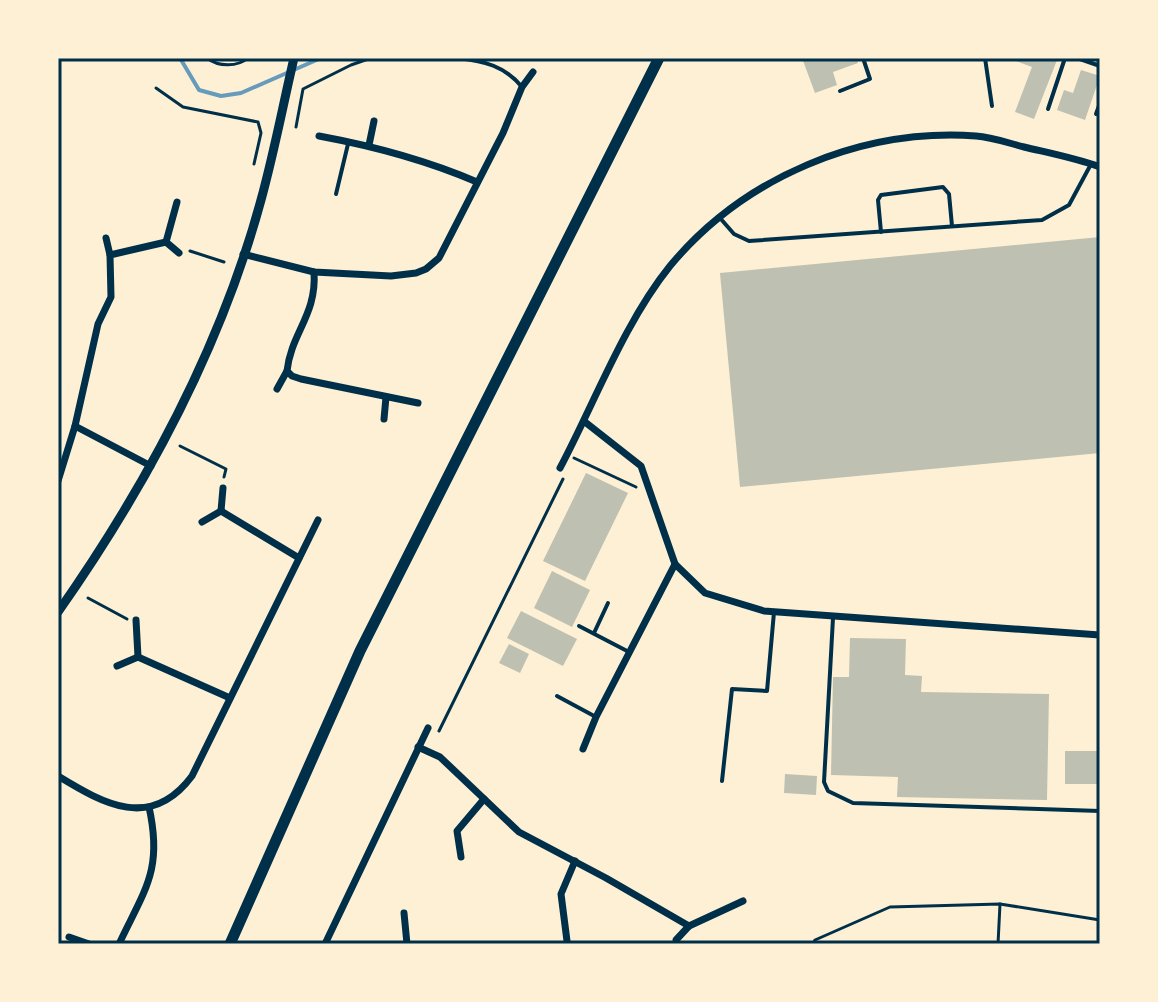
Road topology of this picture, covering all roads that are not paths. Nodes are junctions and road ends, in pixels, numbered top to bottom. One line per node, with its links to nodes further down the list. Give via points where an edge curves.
1 (294, 58): 31 (street)
2 (458, 58): 10 (lane, via 511,73)
3 (659, 58): 81 (main road, via 360,651)
4 (863, 58): 11 (lane, via 870,79)
5 (985, 58): 13 (lane)
6 (1065, 58): 14 (lane)
7 (1077, 58): 8 (lane)
8 (1100, 66)
9 (533, 72): 10 (street)
10 (522, 87): 22 (street)
11 (840, 91)
12 (1100, 103): 15 (lane)
13 (992, 106)
14 (1048, 109)
15 (1096, 114)
16 (374, 121): 19 (street)
17 (319, 136): 18 (street)
18 (349, 141): 19 (street); 23 (lane)
19 (369, 145): 22 (street)
20 (1091, 163): 21 (street); 25 (street, via 979,136 924,136 813,162 759,187); 26 (lane, via 1069,205 1042,220)
21 (1100, 167)
22 (477, 182): 33 (street, via 439,258 426,269 391,276)
23 (336, 194)
24 (177, 202): 29 (street)
25 (719, 217): 27 (lane, via 749,241); 39 (street, via 670,266 635,318)
26 (952, 226): 27 (lane); 27 (lane, via 949,194 943,187 881,195)
27 (881, 232)
28 (106, 238): 32 (street)
29 (166, 242): 30 (street); 32 (street)
30 (179, 253)
31 (243, 254): 33 (street); 41 (street, via 200,365)
32 (110, 255): 40 (street, via 111,297 98,324)
33 (314, 272): 34 (street, via 312,308)
34 (287, 371): 35 (street); 36 (street, via 301,379)
35 (277, 389)
36 (386, 397): 37 (street); 38 (street)
37 (418, 403)
38 (384, 419)
39 (585, 422): 42 (street); 49 (street, via 641,466)
40 (75, 426): 41 (street); 43 (street)
41 (151, 466): 51 (street)
42 (563, 470)
43 (58, 481)
44 (223, 488): 45 (street)
45 (221, 511): 47 (street); 48 (street)
46 (318, 520): 48 (street)
47 (202, 522)
48 (299, 558): 62 (street)
49 (675, 564): 52 (street, via 705,593); 58 (street)
50 (608, 603): 56 (lane)
51 (58, 612)
52 (774, 612): 53 (street); 68 (lane, via 767,691 732,689)
53 (833, 616): 57 (street); 71 (lane, via 824,782 828,791 853,803)
54 (136, 620): 59 (street)
55 (579, 626): 56 (lane)
56 (594, 633): 58 (lane)
57 (1100, 635)
58 (629, 652): 63 (street)
59 (138, 657): 60 (street); 62 (street)
60 (117, 666)
61 (557, 696): 63 (lane)
62 (230, 698): 70 (street, via 192,776 175,794)
63 (596, 717): 66 (street)
64 (428, 728): 65 (street)
65 (418, 747): 69 (street, via 440,757); 82 (street)
66 (583, 749)
67 (58, 776): 70 (street, via 110,804)
68 (722, 781)
69 (484, 799): 72 (street, via 457,831); 73 (street, via 519,832)
70 (149, 807): 80 (street, via 155,863)
71 (1100, 811)
72 (461, 857)
73 (575, 861): 76 (street); 78 (street, via 561,894)
74 (743, 901): 76 (street)
75 (404, 913): 83 (street)
76 (689, 926): 84 (street)
77 (69, 937): 79 (street)
78 (567, 941)
79 (89, 944)
80 (119, 944)
81 (230, 944)
82 (325, 944)
83 (407, 944)
84 (676, 944)

